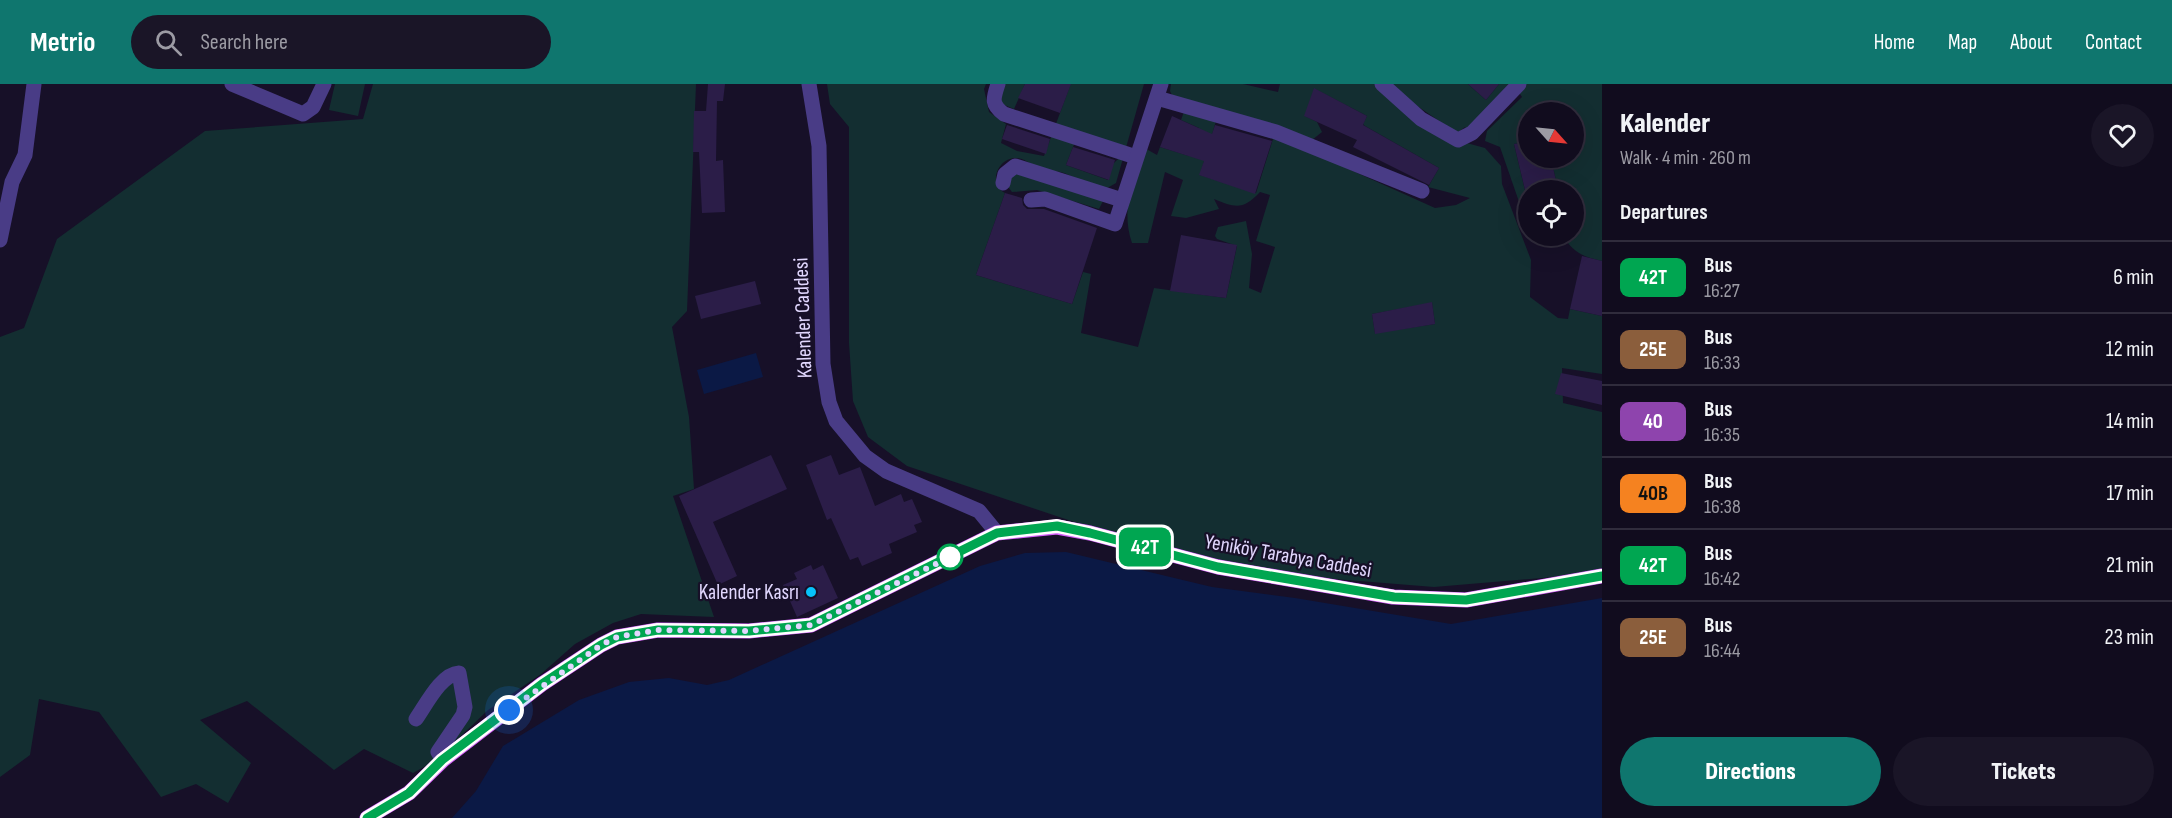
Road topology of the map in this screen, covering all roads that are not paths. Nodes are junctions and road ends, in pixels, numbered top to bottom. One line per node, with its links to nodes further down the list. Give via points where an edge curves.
1 (34, 84): 14 (street, via 25,155 12,182)
2 (232, 84): 3 (street, via 303,114 313,107)
3 (324, 84)
4 (809, 84): 15 (street, Kalender Caddesi, via 819,146 823,364 836,422 865,456 886,471 979,511)
5 (998, 84): 9 (street, via 993,100 1004,114)
6 (1382, 84): 7 (street, via 1421,119 1458,140 1472,133)
7 (1519, 84)
8 (1159, 91): 9 (street); 11 (street, via 1276,132)
9 (1136, 158): 13 (street)
10 (1003, 183): 13 (street, via 1005,174 1015,166)
11 (1422, 191)
12 (1031, 200): 13 (street, via 1045,199 1115,224)
13 (1122, 200)
14 (0, 240)
15 (997, 533): 16 (main road, Yeniköy Tarabya Caddesi, via 1057,526 1218,567 1394,597 1466,600); 18 (main road, Yeniköy Tarabya Caddesi, via 811,625 749,631 658,630 617,637 542,684)
16 (1602, 576)
17 (416, 719): 18 (street, via 445,680 459,673 465,707 438,752)
18 (442, 760): 19 (main road, Yeniköy Tarabya Caddesi, via 409,793)
19 (367, 818)

